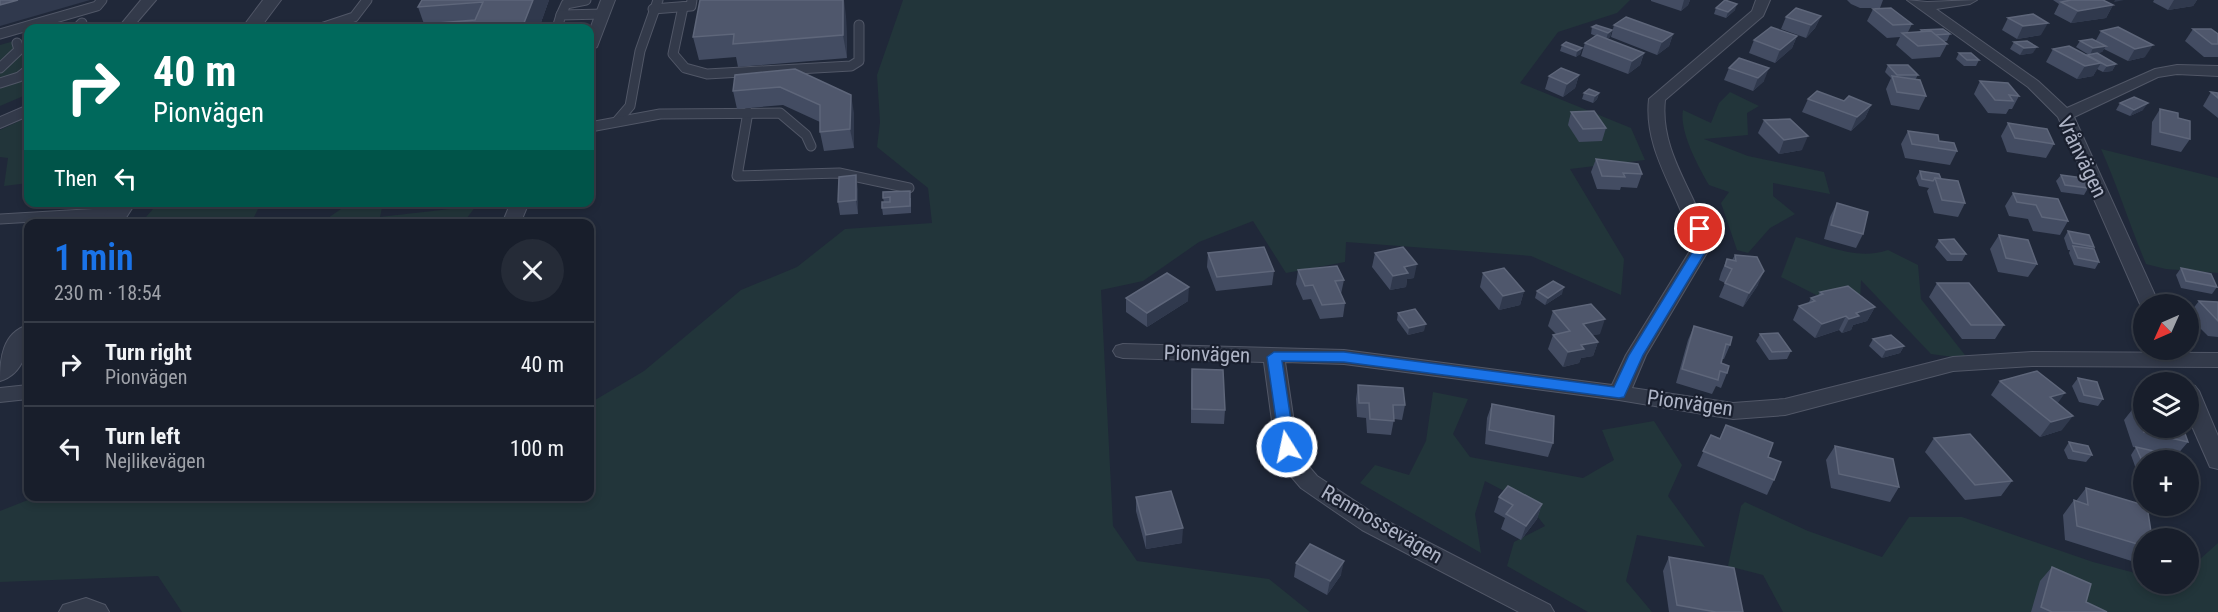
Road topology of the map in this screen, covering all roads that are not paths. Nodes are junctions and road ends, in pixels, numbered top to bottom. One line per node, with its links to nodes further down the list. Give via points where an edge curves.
1 (102, 0): 15 (lane, via 97,6)
2 (150, 0): 16 (street)
3 (272, 0): 17 (street)
4 (367, 0): 18 (lane, via 359,14)
5 (586, 0): 14 (lane, via 566,4)
6 (658, 0): 13 (lane)
7 (692, 0): 12 (lane, via 691,6)
8 (1763, 0): 48 (street, via 1758,13 1657,99 1653,115 1657,135 1700,229 1702,246 1636,355)
9 (1970, 0): 10 (street)
10 (1919, 4): 31 (street, Vrånvägen, via 2033,84)
11 (606, 7): 14 (lane); 23 (street)
12 (683, 7): 13 (lane); 20 (lane, via 673,54 680,66 693,73 851,66 860,61)
13 (653, 9): 32 (lane, via 630,106)
14 (561, 15): 19 (lane)
15 (35, 24)
16 (129, 24)
17 (254, 24)
18 (336, 24)
19 (558, 24)
20 (860, 25)
21 (24, 27): 22 (lane)
22 (0, 34)
23 (594, 37)
24 (17, 43): 25 (lane, via 19,50)
25 (0, 68)
26 (2218, 71): 31 (street, via 2155,73)
27 (24, 73): 28 (lane)
28 (0, 83)
29 (24, 112): 33 (street)
30 (748, 112): 32 (lane, via 660,114); 35 (lane, via 780,113 806,135); 36 (lane, via 737,176 839,173)
31 (2065, 115): 39 (street, Vrånvägen)
32 (618, 120): 34 (lane)
33 (0, 123)
34 (594, 126)
35 (811, 146)
36 (909, 189)
37 (118, 213): 38 (lane)
38 (0, 219)
39 (2146, 294)
40 (24, 339): 46 (street)
41 (1123, 351): 43 (street, Pionvägen)
42 (2133, 356): 48 (street, Pionvägen, via 1953,364 1785,407 1733,411)
43 (1274, 357): 48 (street, Pionvägen, via 1344,357); 54 (street, Renmossevägen, via 1287,447 1308,480 1383,529)
44 (2199, 358): 45 (street, Pionvägen)
45 (2218, 360)
46 (0, 372)
47 (24, 392): 49 (street)
48 (1619, 393)
49 (0, 395)
50 (2199, 417): 51 (street)
51 (2218, 461)
52 (72, 612): 53 (street, via 86,608)
53 (96, 612)
54 (1541, 612)

